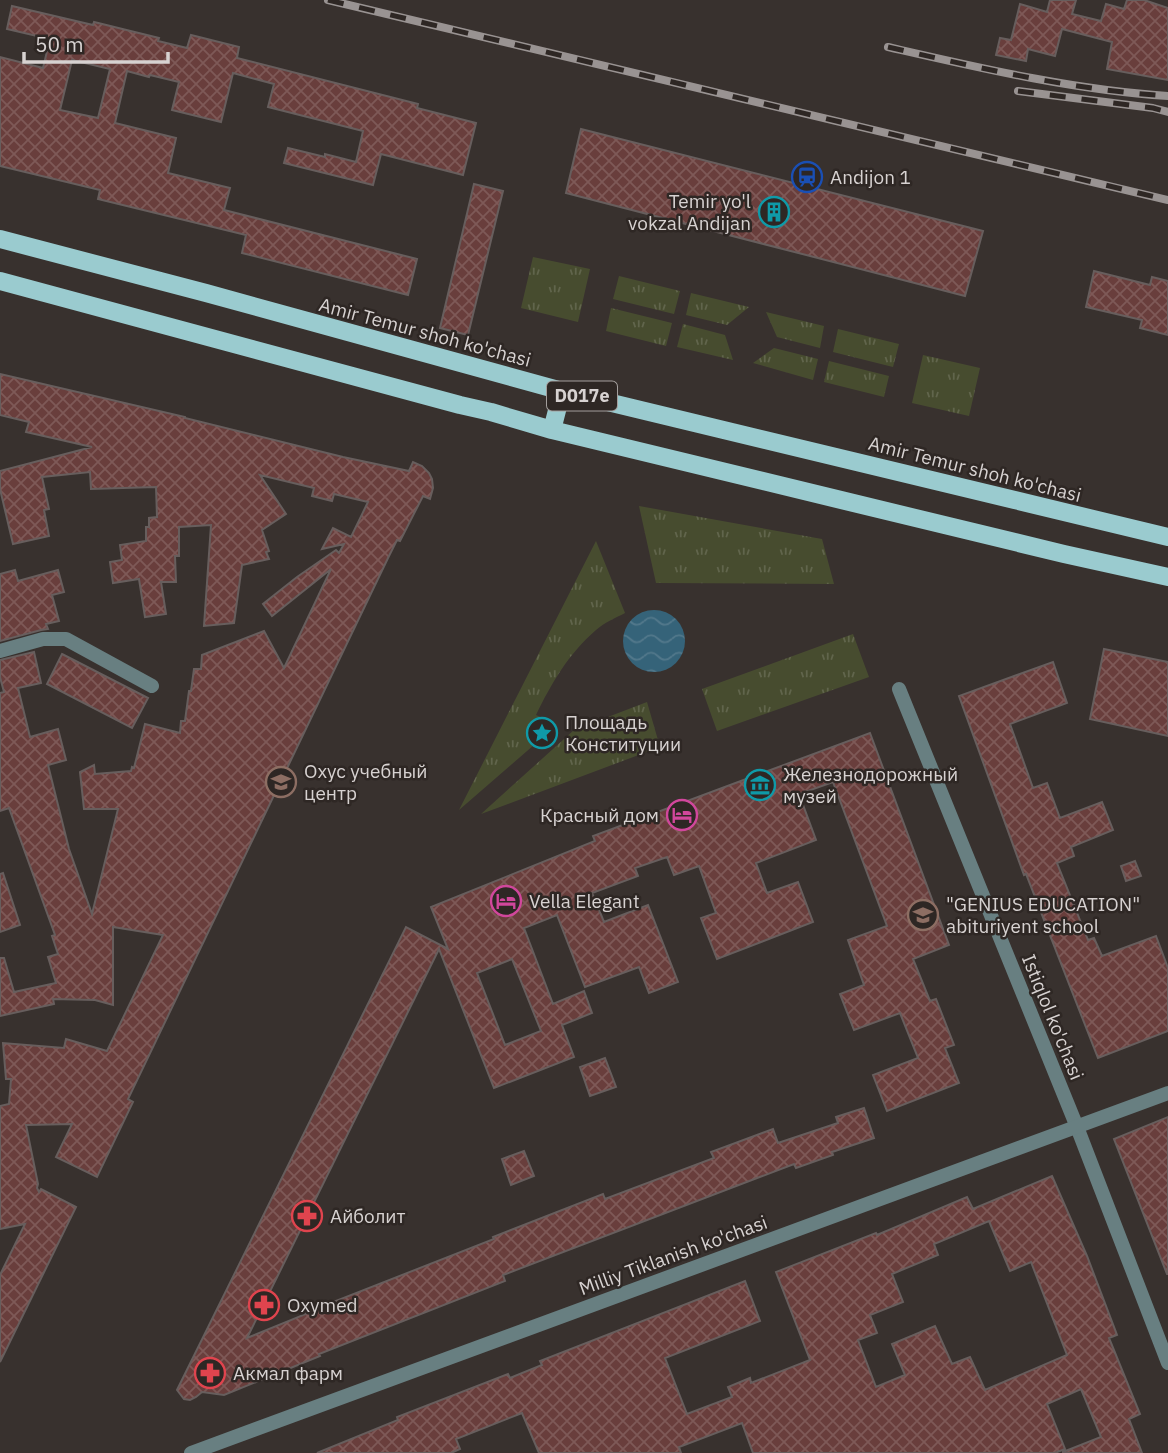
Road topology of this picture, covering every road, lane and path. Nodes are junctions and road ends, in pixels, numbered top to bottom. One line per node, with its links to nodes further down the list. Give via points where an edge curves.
1 (0, 239): 3 (main road, Amir Temur shoh ko'chasi / D017e)
2 (0, 281): 4 (main road, D017e)
3 (562, 391): 4 (main road); 5 (main road, Amir Temur shoh ko'chasi / D017e)
4 (552, 430): 6 (main road, D017e)
5 (1168, 537)
6 (1168, 577)
7 (0, 651): 8 (street, via 43,639 66,639)
8 (152, 686)
9 (898, 689): 11 (street, Istiqlol ko'chasi)
10 (1168, 1093): 11 (street, Milliy Tiklanish ko'chasi)
11 (1077, 1127): 12 (street, Istiqlol ko'chasi); 13 (street, Milliy Tiklanish ko'chasi)
12 (1168, 1363)
13 (191, 1453)

